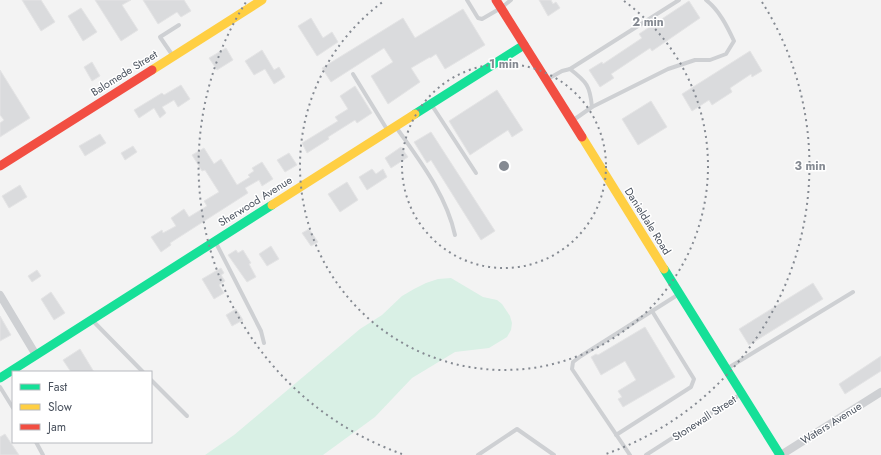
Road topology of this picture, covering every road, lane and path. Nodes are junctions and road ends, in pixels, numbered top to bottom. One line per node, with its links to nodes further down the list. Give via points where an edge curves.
1 (262, 0): 10 (street, Balomede Street)
2 (468, 0): 7 (lane, via 478,18 482,19)
3 (496, 0): 7 (street, Danieldale Road)
4 (511, 0): 7 (lane)
5 (679, 0): 11 (lane)
6 (706, 0): 15 (lane, via 712,4 727,25 734,41 726,54 668,69)
7 (501, 8): 9 (street, Danieldale Road)
8 (179, 25): 10 (lane, via 160,37)
9 (524, 45): 13 (street, Danieldale Road); 14 (street, Sherwood Avenue)
10 (173, 56): 18 (street, Balomede Street)
11 (570, 69): 13 (lane); 15 (lane, via 582,78 591,92)
12 (353, 74): 17 (lane)
13 (546, 81): 16 (street, Danieldale Road)
14 (431, 104): 17 (street, Sherwood Avenue); 19 (lane)
15 (592, 107): 16 (lane)
16 (572, 122): 23 (street, Danieldale Road)
17 (392, 129): 20 (lane, via 432,179 452,222); 21 (street, Sherwood Avenue)
18 (0, 166)
19 (476, 173)
20 (455, 235)
21 (215, 241): 26 (street, Sherwood Avenue); 27 (lane, via 261,331)
22 (853, 292): 29 (lane)
23 (679, 294): 25 (lane); 29 (street, Danieldale Road)
24 (0, 295): 28 (street)
25 (652, 311): 38 (lane, via 694,378 691,387); 38 (lane, via 573,362 572,369)
26 (92, 320): 28 (street, Sherwood Avenue); 30 (lane)
27 (264, 343)
28 (36, 355): 31 (street, Sherwood Avenue)
29 (726, 369): 35 (street, Danieldale Road)
30 (143, 371)
31 (0, 378)
32 (152, 381): 37 (lane)
33 (0, 387): 36 (lane)
34 (881, 392): 45 (street, Waters Avenue)
35 (741, 394): 44 (lane, Stonewall Street); 45 (street, Danieldale Road)
36 (12, 406)
37 (187, 416)
38 (616, 435): 43 (lane)
39 (37, 443): 40 (lane)
40 (43, 455)
41 (478, 455): 42 (lane, via 517,429)
42 (554, 455)
43 (630, 455)
44 (646, 455)
45 (780, 455)

